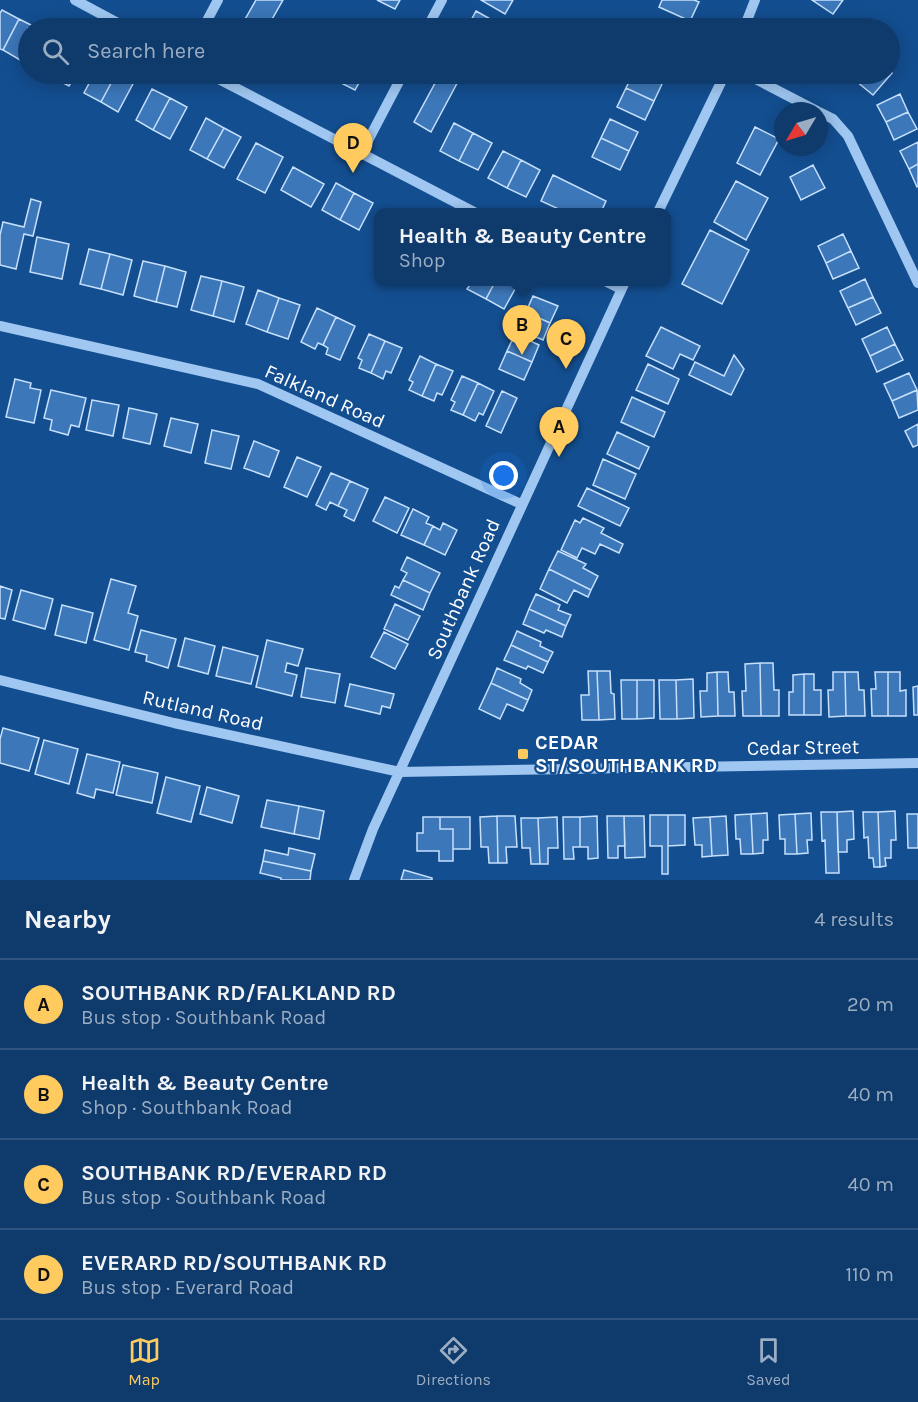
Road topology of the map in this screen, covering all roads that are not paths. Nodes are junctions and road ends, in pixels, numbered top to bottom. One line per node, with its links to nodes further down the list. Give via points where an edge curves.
1 (75, 0): 5 (street)
2 (218, 0): 6 (street)
3 (442, 0): 7 (street)
4 (755, 0): 8 (street)
5 (108, 18)
6 (208, 18)
7 (432, 18)
8 (748, 18)
9 (228, 84): 15 (street)
10 (398, 84): 15 (street)
11 (720, 84): 17 (street)
12 (765, 84): 13 (street)
13 (800, 102)
14 (828, 116): 18 (street, via 848,136)
15 (361, 154): 16 (street)
16 (464, 208)
17 (660, 208)
18 (918, 284)
19 (623, 286): 21 (street, Southbank Road)
20 (0, 326): 21 (street, Falkland Road, via 258,384)
21 (521, 504): 24 (street, Southbank Road)
22 (0, 680): 24 (street, Rutland Road, via 174,723)
23 (918, 763): 24 (street, Cedar Street)
24 (400, 771): 25 (street, Southbank Road)
25 (354, 880)

